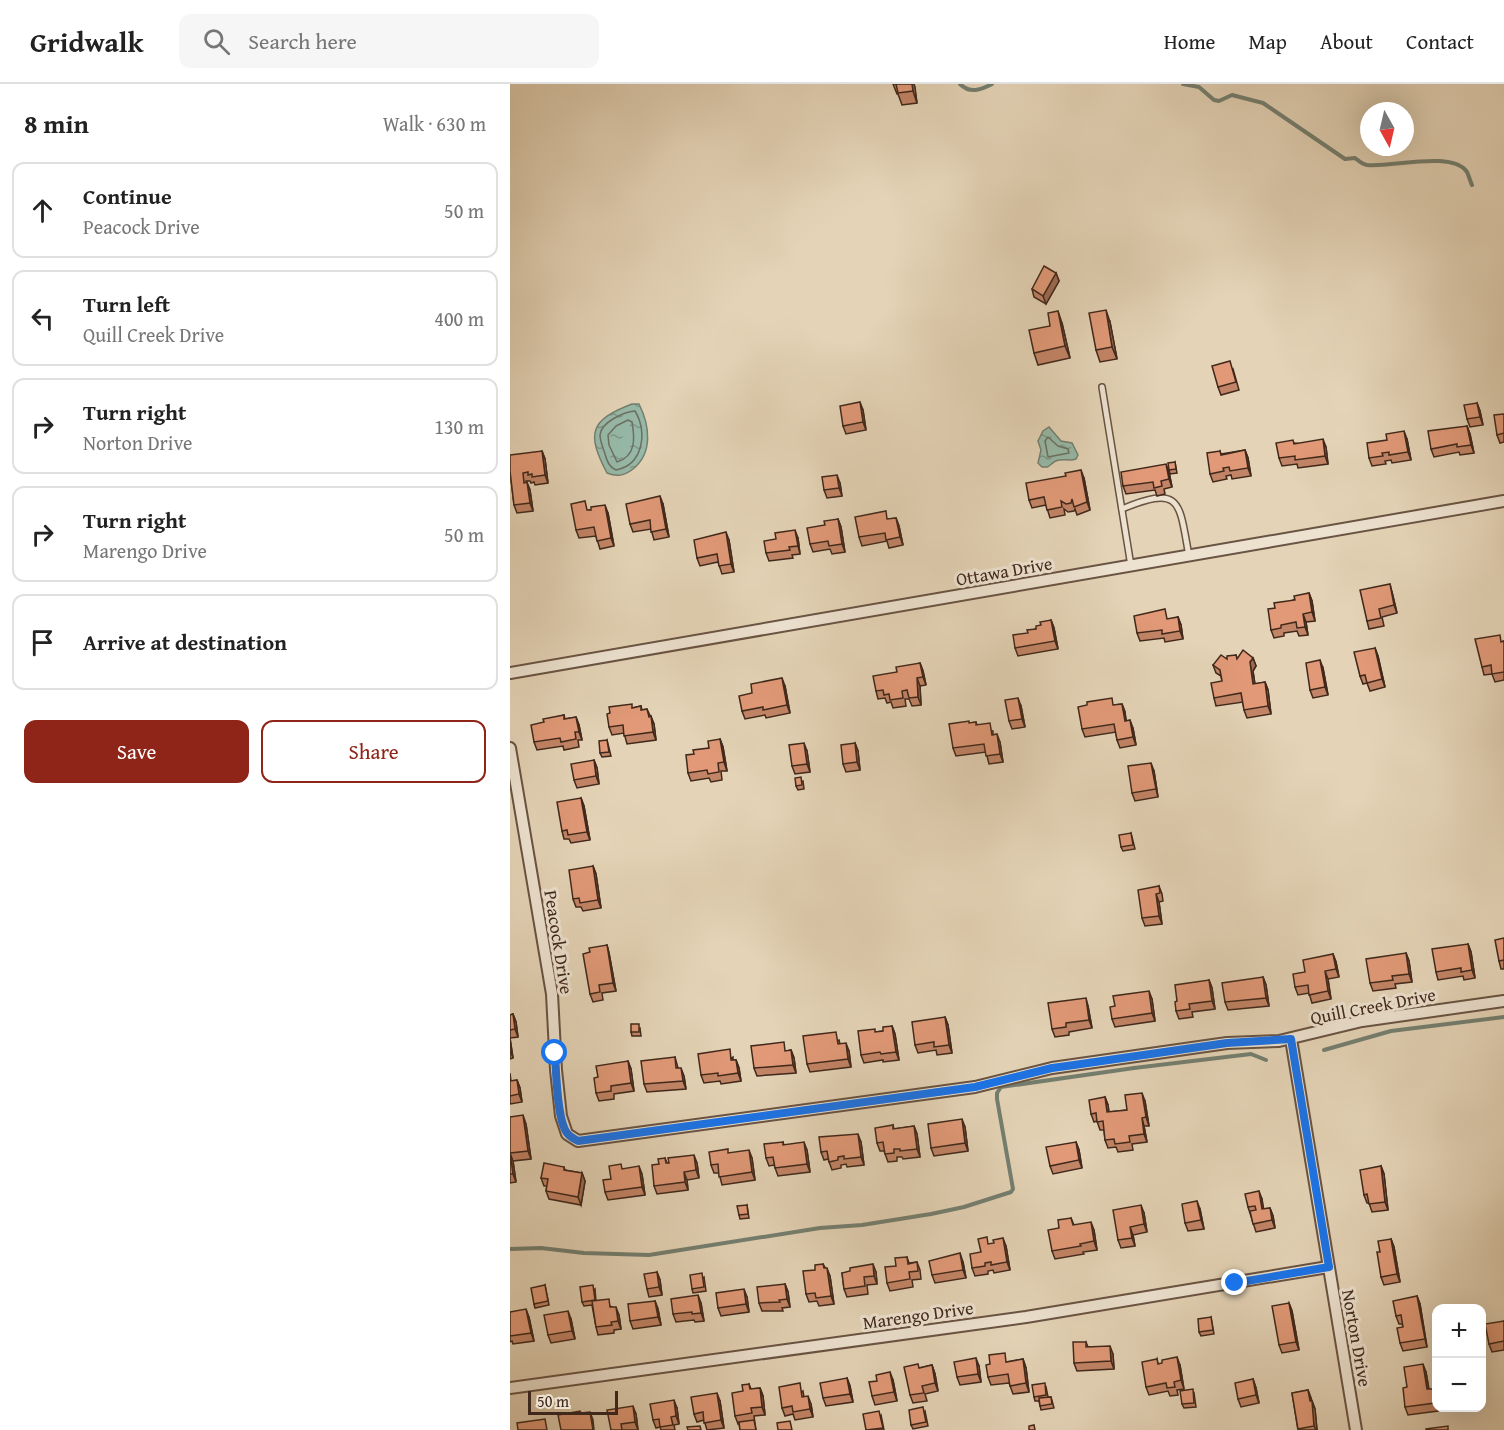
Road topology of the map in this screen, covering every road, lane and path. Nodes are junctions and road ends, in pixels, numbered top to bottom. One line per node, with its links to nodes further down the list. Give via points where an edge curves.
1 (1102, 387): 3 (lane)
2 (1504, 501): 4 (street, Ottawa Drive)
3 (1122, 509): 4 (lane, via 1153,498 1175,502); 5 (lane)
4 (1189, 556): 5 (street, Ottawa Drive)
5 (1131, 566): 6 (street, Ottawa Drive)
6 (510, 673)
7 (510, 748): 10 (street, Peacock Drive, via 552,994 561,1116)
8 (1504, 1001): 9 (street, Quill Creek Drive, via 1362,1021)
9 (1291, 1039): 10 (street, Quill Creek Drive, via 1227,1043 1052,1068 975,1087 590,1140); 11 (street, Norton Drive)
10 (572, 1138)
11 (1329, 1267): 12 (street, Marengo Drive, via 1026,1317); 13 (street, Norton Drive)
12 (510, 1388)
13 (1356, 1430)

